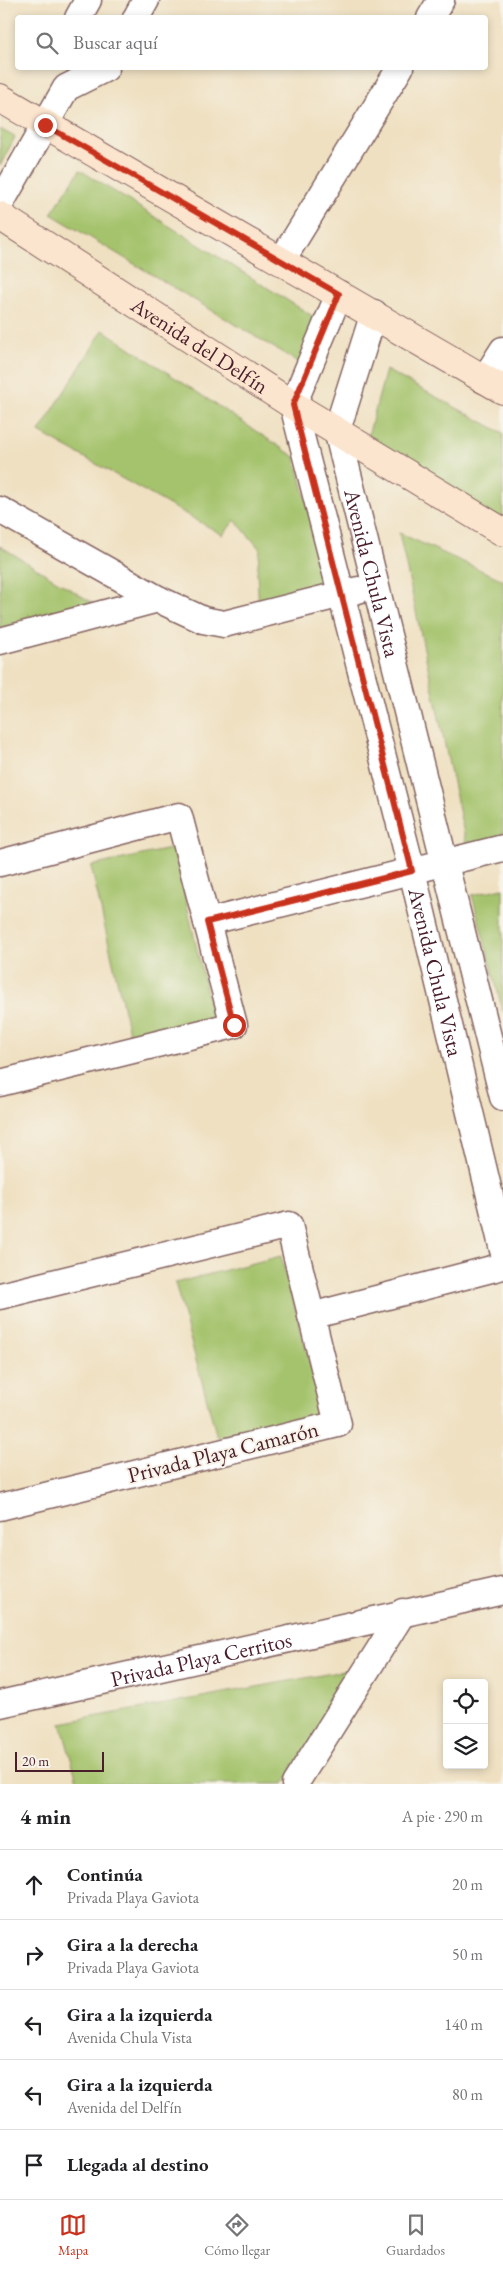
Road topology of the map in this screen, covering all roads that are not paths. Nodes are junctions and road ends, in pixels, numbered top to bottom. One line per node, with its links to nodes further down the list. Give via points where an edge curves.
1 (88, 0): 4 (street)
2 (146, 0): 5 (street)
3 (441, 0): 6 (street)
4 (80, 15)
5 (138, 15)
6 (432, 15)
7 (98, 70): 9 (street)
8 (399, 70): 14 (street)
9 (65, 78): 11 (street)
10 (0, 98): 11 (street)
11 (45, 125): 12 (street); 14 (street)
12 (0, 204)
13 (0, 216): 19 (street, Avenida del Delfín)
14 (282, 260): 15 (street)
15 (339, 294): 16 (street); 19 (street)
16 (374, 313): 18 (street); 20 (street)
17 (503, 350): 18 (street)
18 (494, 385)
19 (293, 405): 20 (street, Avenida del Delfín); 24 (street, Avenida Chula Vista)
20 (337, 430): 22 (street, Avenida del Delfín); 23 (street, Avenida Chula Vista)
21 (0, 510): 25 (street)
22 (503, 532)
23 (376, 586): 24 (street); 29 (street, Avenida Chula Vista)
24 (341, 594): 25 (street, via 224,624 203,620); 30 (street, Avenida Chula Vista)
25 (158, 598): 26 (street)
26 (0, 641)
27 (503, 848): 29 (street)
28 (0, 862): 31 (street, via 179,816)
29 (445, 862): 30 (street); 33 (street, Avenida Chula Vista)
30 (412, 871): 31 (street); 34 (street, Avenida Chula Vista)
31 (207, 922): 32 (street, via 234,1025)
32 (0, 1083)
33 (503, 1097)
34 (503, 1250)
35 (503, 1266): 37 (street)
36 (0, 1296): 37 (street, Privada Playa Camarón, via 289,1225)
37 (311, 1316): 38 (street, Privada Playa Camarón, via 338,1424)
38 (0, 1507)
39 (503, 1591): 40 (street, Privada Playa Cerritos)
40 (403, 1612): 41 (street, Privada Playa Cerritos); 42 (street)
41 (0, 1704)
42 (295, 1784)

